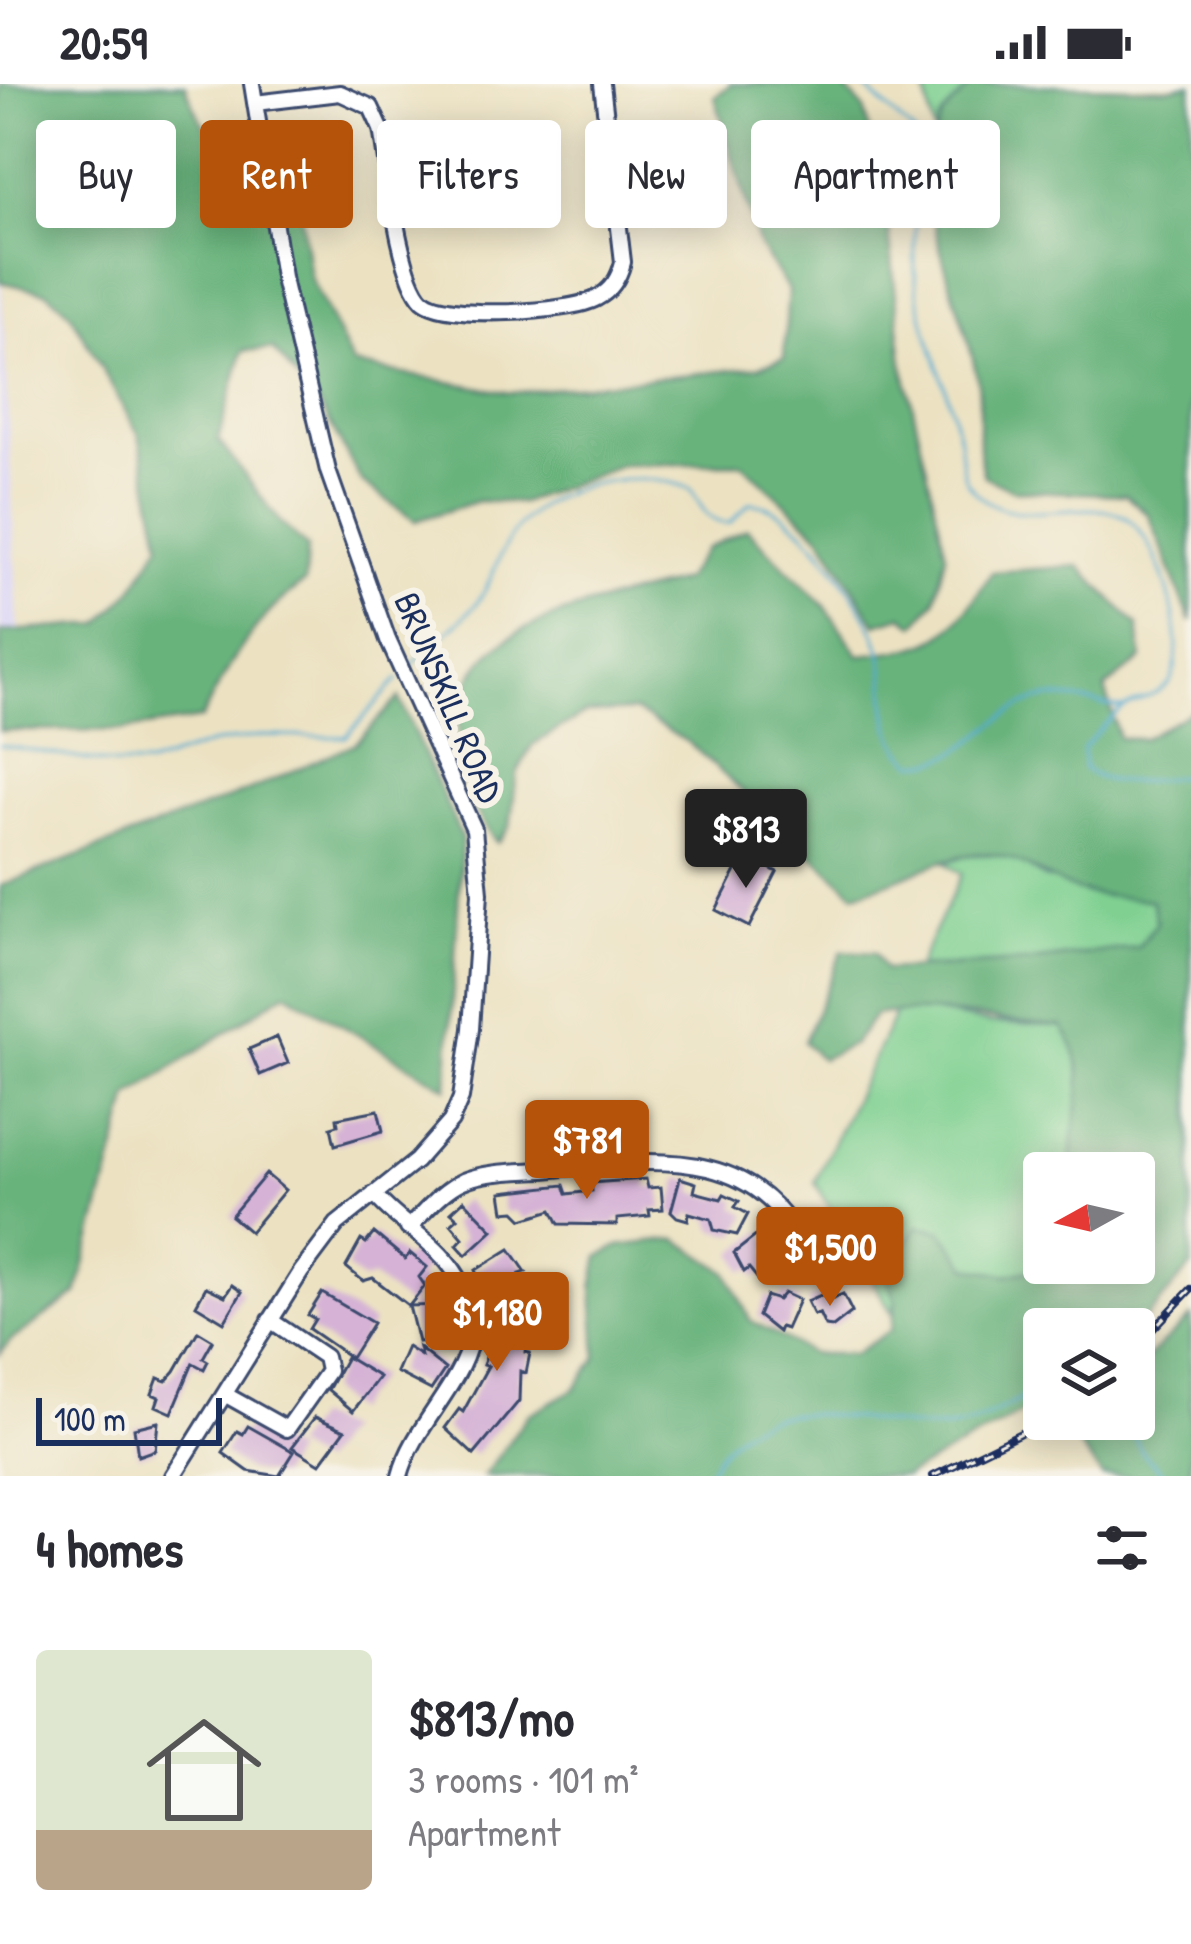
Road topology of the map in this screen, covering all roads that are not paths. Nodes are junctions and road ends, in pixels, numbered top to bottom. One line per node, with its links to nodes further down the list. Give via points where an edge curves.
1 (252, 84): 3 (street, BRUNSKILL ROAD)
2 (602, 84): 3 (street, via 620,276 595,300 574,306 482,312 436,309 414,287 371,107 340,93)
3 (255, 103): 4 (street, BRUNSKILL ROAD, via 284,283 328,471 388,640 474,830 481,892 461,1098 441,1138)
4 (374, 1194): 5 (street); 7 (street, BRUNSKILL ROAD, via 337,1224)
5 (408, 1228): 6 (street, via 469,1179 691,1162 754,1187 793,1228); 11 (street, via 453,1268 471,1331 458,1380 410,1445)
6 (811, 1264)
7 (270, 1320): 8 (street, BRUNSKILL ROAD); 8 (street, via 326,1357 328,1371 287,1429)
8 (226, 1395): 9 (street, BRUNSKILL ROAD)
9 (177, 1472): 10 (street)
10 (196, 1476)
11 (400, 1476)

